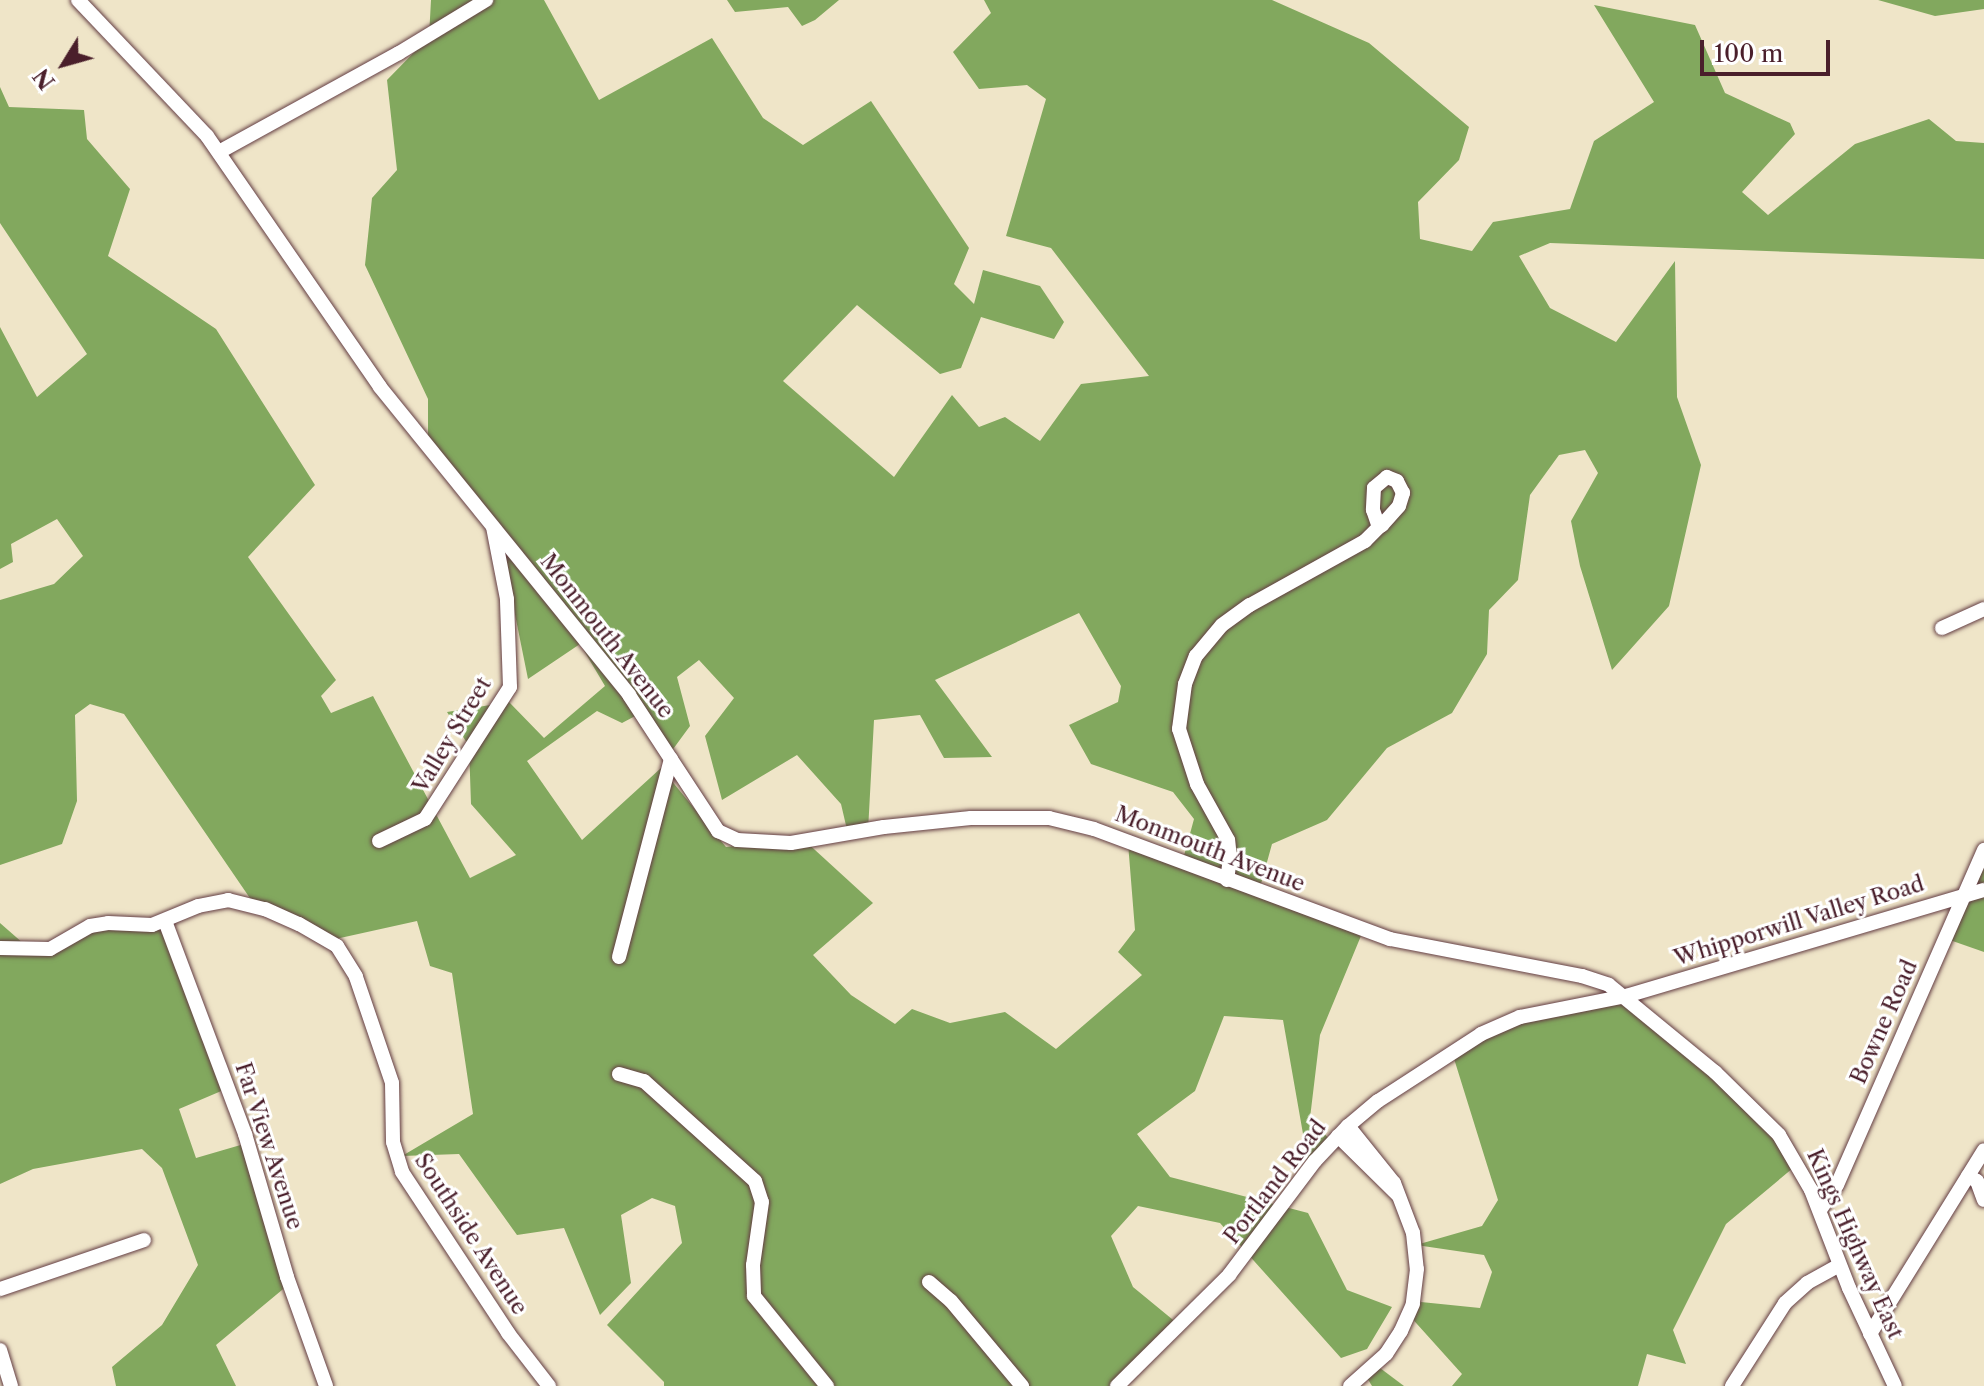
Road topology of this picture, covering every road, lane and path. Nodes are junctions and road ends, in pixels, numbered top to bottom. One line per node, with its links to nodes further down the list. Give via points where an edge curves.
1 (78, 0): 3 (street, Monmouth Avenue)
2 (486, 0): 3 (street)
3 (219, 152): 4 (street, Monmouth Avenue, via 380,387)
4 (493, 527): 8 (street, Monmouth Avenue, via 629,695); 9 (street, Valley Street, via 507,599 510,687 425,819)
5 (1379, 527): 11 (street, via 1365,541 1250,605 1222,625 1196,656 1185,684 1179,729 1197,784 1228,840)
6 (1984, 609): 7 (street)
7 (1942, 628)
8 (671, 759): 11 (street, Monmouth Avenue, via 709,821 737,840 791,843 971,818 1049,818 1094,829); 16 (street)
9 (379, 841)
10 (1984, 850): 13 (street, Bowne Road)
11 (1227, 880): 17 (street, Monmouth Avenue, via 1390,939 1582,976)
12 (1984, 890): 13 (street, Whipporwill Valley Road)
13 (1965, 893): 17 (street, Whipporwill Valley Road); 23 (street, Bowne Road, via 1837,1185)
14 (165, 921): 15 (street, Southside Avenue, via 90,926 50,949); 31 (street, Far View Avenue, via 245,1134); 32 (street, Southside Avenue, via 228,900 265,909 337,946 356,977 392,1083 393,1142 402,1172)
15 (0, 948)
16 (619, 957)
17 (1626, 996): 19 (street, Portland Road, via 1520,1017 1481,1034 1378,1101); 23 (street, Kings Highway East, via 1764,1118 1800,1167)
18 (619, 1074): 33 (street, via 644,1081 755,1181 762,1202 754,1296)
19 (1343, 1131): 35 (street, Portland Road, via 1229,1275); 36 (street, via 1384,1167 1416,1248 1413,1304 1401,1331 1386,1354)
20 (1984, 1150): 21 (street)
21 (1976, 1179): 22 (street); 28 (street)
22 (1984, 1200)
23 (1820, 1210): 25 (street, Kings Highway East)
24 (144, 1240): 27 (street)
25 (1839, 1265): 28 (street, Kings Highway East); 37 (street, via 1785,1303)
26 (929, 1282): 34 (street)
27 (0, 1289)
28 (1870, 1334): 38 (street, Kings Highway East)
29 (0, 1350): 30 (street)
30 (11, 1386)
31 (326, 1386)
32 (549, 1386)
33 (827, 1386)
34 (1022, 1386)
35 (1117, 1386)
36 (1350, 1386)
37 (1732, 1386)
38 (1895, 1386)

